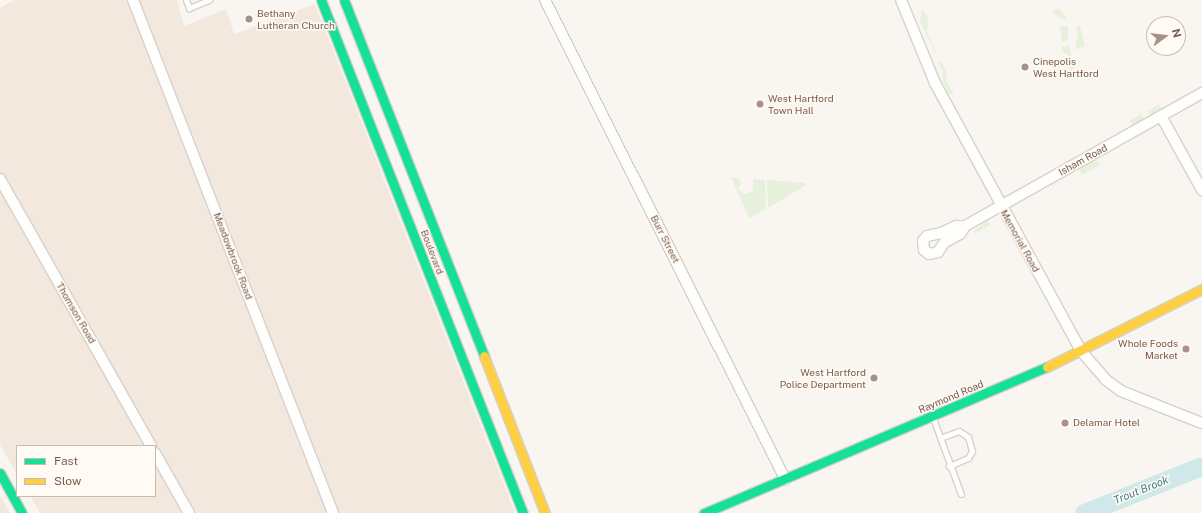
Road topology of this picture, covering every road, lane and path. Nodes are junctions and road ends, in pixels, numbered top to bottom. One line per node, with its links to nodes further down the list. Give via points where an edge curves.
1 (133, 0): 30 (street, Meadowbrook Road)
2 (186, 0): 3 (lane, via 189,8)
3 (209, 0)
4 (321, 0): 9 (main road, Boulevard)
5 (344, 0): 9 (main road, Boulevard)
6 (545, 0): 26 (street, Burr Street)
7 (901, 0): 13 (street, Memorial Road, via 935,83)
8 (1202, 93): 10 (street, Isham Road)
9 (376, 111): 15 (main road, Boulevard); 15 (main road, Boulevard)
10 (1162, 116): 12 (street); 13 (street, Isham Road)
11 (0, 179): 22 (street, Thomson Road)
12 (1202, 190)
13 (1001, 206): 14 (street, Isham Road); 17 (street, Memorial Road)
14 (965, 226)
15 (436, 263): 18 (main road, Boulevard); 18 (main road, Boulevard)
16 (1202, 289): 17 (main road, Raymond Road)
17 (1081, 351): 19 (main road, Raymond Road); 20 (street, Memorial Road, via 1106,380 1121,391)
18 (495, 414): 31 (main road, Boulevard); 32 (main road, Boulevard)
19 (933, 416): 21 (lane); 26 (main road, Raymond Road)
20 (1202, 423)
21 (940, 438): 24 (lane); 24 (lane, via 958,431 968,437 972,451 968,458)
22 (150, 445)
23 (156, 455): 29 (street)
24 (949, 466): 27 (lane)
25 (0, 473): 28 (main road)
26 (785, 478): 33 (main road, Raymond Road)
27 (961, 494)
28 (22, 513)
29 (189, 513)
30 (333, 513)
31 (523, 513)
32 (545, 513)
33 (704, 513)

